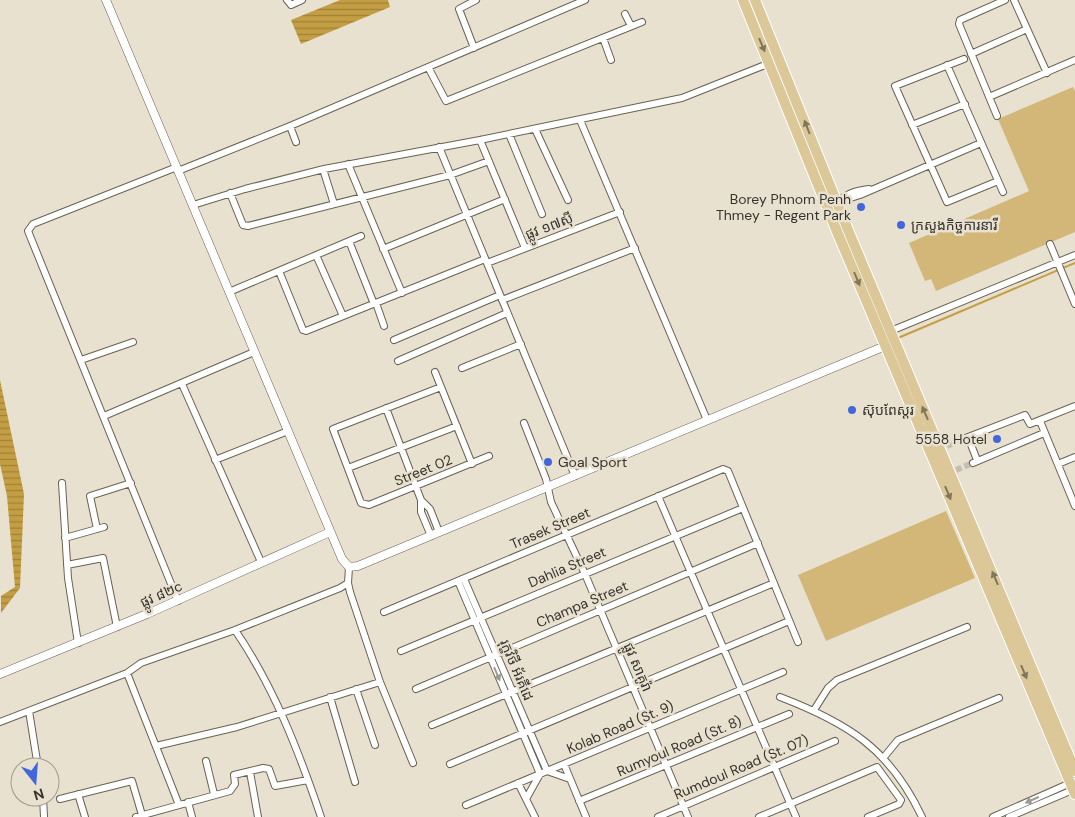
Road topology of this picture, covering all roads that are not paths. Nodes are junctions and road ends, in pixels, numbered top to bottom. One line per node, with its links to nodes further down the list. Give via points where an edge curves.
1 (106, 0): 39 (street)
2 (302, 0): 9 (street)
3 (476, 0): 15 (street, via 459,9)
4 (585, 0): 15 (street)
5 (743, 0): 20 (main road, one-way to 20)
6 (755, 0): 50 (main road, one-way to 6)
7 (1005, 0): 16 (street, via 959,22)
8 (1014, 0): 13 (street)
9 (288, 2)
10 (625, 14): 12 (street)
11 (642, 22): 12 (street)
12 (631, 26): 14 (street)
13 (1027, 29): 16 (street); 23 (street)
14 (603, 38): 18 (street); 22 (street, via 446,101)
15 (474, 48): 22 (street)
16 (971, 54): 24 (street)
17 (964, 59): 21 (street)
18 (611, 60)
19 (1075, 60): 23 (street)
20 (770, 62): 27 (street, via 682,98); 50 (main road)
21 (948, 65): 25 (street); 28 (street, via 894,86)
22 (428, 67): 29 (street)
23 (1047, 73): 24 (street)
24 (989, 97): 26 (street)
25 (965, 104): 28 (street); 34 (street)
26 (997, 116)
27 (580, 120): 30 (street); 51 (street)
28 (912, 125): 38 (street)
29 (290, 126): 33 (street); 39 (street)
30 (535, 129): 31 (street); 47 (street)
31 (509, 134): 32 (street); 53 (street)
32 (480, 140): 35 (street); 36 (street)
33 (296, 142)
34 (981, 143): 38 (street); 42 (street)
35 (438, 147): 37 (street); 41 (street)
36 (489, 161): 41 (street); 46 (street)
37 (348, 164): 40 (street); 45 (street)
38 (930, 164): 42 (street, via 947,202); 50 (street)
39 (178, 169): 49 (street); 79 (street, via 30,227 28,236)
40 (323, 170): 44 (street); 48 (street)
41 (450, 175): 45 (street); 52 (street)
42 (998, 181): 43 (street)
43 (1003, 192)
44 (230, 193): 48 (street, via 245,226); 49 (street)
45 (361, 198): 48 (street); 59 (street)
46 (505, 198): 52 (street); 57 (street)
47 (568, 200)
48 (334, 204)
49 (193, 205): 65 (street)
50 (832, 205): 73 (main road)
51 (620, 212): 57 (street, ផ្លូវ ១៧ស៊ី); 58 (street)
52 (466, 214): 59 (street); 62 (street)
53 (542, 214)
54 (361, 236): 55 (street)
55 (349, 241): 60 (street); 68 (street)
56 (1050, 244): 63 (street)
57 (525, 248): 62 (street, ផ្លូវ ១៧ស៊ី)
58 (635, 248): 67 (street); 88 (street)
59 (383, 249): 66 (street)
60 (316, 255): 64 (street); 71 (street)
61 (1075, 255): 63 (street)
62 (486, 261): 66 (street, ផ្លូវ ១៧ស៊ី); 67 (street)
63 (1058, 262): 69 (street); 73 (street)
64 (279, 271): 65 (street); 71 (street, ផ្លូវ ១៧ស៊ី, via 303,330)
65 (229, 292): 78 (street)
66 (402, 293): 68 (street, ផ្លូវ ១៧ស៊ី)
67 (501, 298): 70 (street); 74 (street)
68 (375, 303): 71 (street, ផ្លូវ ១៧ស៊ី); 72 (street)
69 (1075, 304)
70 (507, 313): 76 (street); 80 (street)
71 (342, 316)
72 (384, 326)
73 (886, 333): 77 (main road)
74 (394, 340)
75 (133, 342): 79 (street)
76 (520, 344): 81 (street); 104 (street)
77 (890, 344): 88 (street); 103 (main road); 103 (main road, one-way to 77, via 943,448)
78 (254, 352): 83 (street); 93 (street)
79 (81, 360): 87 (street)
80 (398, 360)
81 (462, 368)
82 (435, 372): 84 (street)
83 (182, 384): 87 (street); 99 (street)
84 (441, 387): 86 (street); 92 (street)
85 (1075, 406): 89 (street)
86 (386, 408): 96 (street); 102 (street, via 333,429)
87 (104, 416): 106 (street)
88 (708, 420): 104 (street)
89 (1040, 421): 91 (street); 94 (street)
90 (524, 424): 108 (street, ផ្លូវ សាគូរ៉ា)
91 (1030, 424): 95 (street); 95 (street, via 1025,415 966,438 975,462)
92 (457, 426): 96 (street); 100 (street)
93 (288, 431): 99 (street); 116 (street)
94 (1044, 432): 95 (street); 101 (street)
95 (1035, 436)
96 (402, 447): 102 (street); 107 (street)
97 (490, 456): 100 (street, Street 02)
98 (1075, 457): 101 (street)
99 (215, 460): 123 (street)
100 (472, 464): 107 (street, Street 02)
101 (1058, 464): 111 (street)
102 (348, 468): 107 (street, Street 02, via 361,503 365,505)
103 (949, 473): 178 (main road, one-way to 103); 185 (main road, one-way to 185)
104 (575, 476): 108 (street)
105 (62, 483): 121 (street)
106 (131, 483): 115 (street, via 90,496); 131 (street)
107 (416, 487): 110 (street)
108 (548, 491): 114 (street, ផ្លូវ សាគូរ៉ា); 114 (street, ផ្លូវ សាគូរ៉ា); 117 (street)
109 (658, 496): 112 (street, Trasek Street, via 726,469); 118 (street, Trasek Street); 120 (street)
110 (421, 500): 117 (street, via 430,509); 119 (street, via 421,512)
111 (1075, 506)
112 (743, 508): 120 (street, Dahlia Street); 122 (street)
113 (104, 527): 115 (street)
114 (564, 527): 118 (street, ផ្លូវ សាគូរ៉ា)
115 (97, 529): 121 (street)
116 (330, 532): 123 (street, ផ្លូវ ៨២c); 125 (street)
117 (439, 532): 119 (street)
118 (567, 534): 127 (street, ផ្លូវ សាគូរ៉ា); 128 (street, Trasek Street)
119 (431, 536): 125 (street)
120 (675, 536): 126 (street); 127 (street, Dahlia Street)
121 (65, 538): 124 (street)
122 (758, 543): 126 (street, Champa Street); 130 (street)
123 (261, 562): 131 (street, ផ្លូវ ៨២c)
124 (67, 565): 137 (street, via 103,558); 141 (street)
125 (349, 567): 129 (street)
126 (691, 571): 132 (street, Champa Street); 133 (street)
127 (585, 574): 132 (street, ផ្លូវ សាគូរ៉ា); 135 (street, Dahlia Street)
128 (461, 580): 134 (street, Trasek Street); 135 (street, រុក្ខវិថី អ័រគីដេ)
129 (348, 583): 139 (street); 149 (street)
130 (774, 584): 133 (street); 136 (street)
131 (178, 601): 137 (street, ផ្លូវ ៨២c)
132 (600, 610): 142 (street, ផ្លូវ សាគូរ៉ា); 145 (street, Champa Street)
133 (708, 611): 142 (street); 143 (street)
134 (384, 612)
135 (477, 618): 144 (street, Dahlia Street); 145 (street, រុក្ខវិថី អ័រគីដេ)
136 (789, 621): 140 (street); 143 (street)
137 (117, 626): 141 (street, ផ្លូវ ៨២c)
138 (967, 627): 158 (street, via 837,680)
139 (235, 630): 147 (street, via 141,663); 161 (street, via 257,662)
140 (798, 642)
141 (78, 643): 148 (street, ផ្លូវ ៨២c)
142 (617, 648): 150 (street, ផ្លូវ សាគូរ៉ា); 154 (street)
143 (724, 649): 150 (street); 153 (street)
144 (401, 651)
145 (493, 655): 152 (street, Champa Street); 154 (street, រុក្ខវិថី អ័រគីដេ)
146 (783, 672): 153 (street, Kolab Road (St. 9))
147 (127, 673): 159 (street); 169 (street)
148 (0, 674)
149 (380, 682): 151 (street); 173 (street)
150 (633, 688): 165 (street, ផ្លូវ សាគូរ៉ា); 166 (street)
151 (356, 689): 155 (street); 168 (street)
152 (416, 689)
153 (742, 690): 164 (street); 165 (street, Kolab Road (St. 9))
154 (509, 693): 163 (street); 166 (street, រុក្ខវិថី អ័រគីដេ)
155 (330, 697): 161 (street); 183 (street)
156 (780, 697): 158 (street)
157 (999, 698): 170 (street, via 898,740)
158 (814, 710): 170 (street, via 853,732)
159 (29, 711): 162 (street); 171 (street)
160 (789, 714): 164 (street, Rumyoul Road (St. 8))
161 (280, 715): 169 (street); 182 (street, via 300,754)
162 (0, 722)
163 (432, 725)
164 (758, 727): 176 (street, Rumyoul Road (St. 8)); 177 (street)
165 (650, 728): 175 (street, Kolab Road (St. 9)); 176 (street, ផ្លូវ សាគូរ៉ា)
166 (526, 732): 174 (street); 180 (street, រុក្ខវិថី អ័រគីដេ)
167 (835, 741): 177 (street, Rumdoul Road (St. 07))
168 (375, 745)
169 (156, 746): 193 (street)
170 (884, 756): 208 (street, via 904,783)
171 (36, 757)
172 (206, 760): 187 (street)
173 (412, 763)
174 (450, 764)
175 (564, 764): 180 (street, Kolab Road (St. 9)); 181 (street)
176 (666, 765): 190 (street, Rumyoul Road (St. 8)); 195 (street, ផ្លូវ សាគូរ៉ា)
177 (775, 767): 192 (street); 195 (street, Rumdoul Road (St. 07))
178 (1075, 771)
179 (250, 772): 182 (street, via 267,768 275,786); 187 (street, via 234,775 234,788); 199 (street)
180 (543, 773): 181 (street); 184 (street, Kolab Road (St. 9)); 189 (street)
181 (570, 779): 190 (street)
182 (308, 780): 200 (street)
183 (356, 782)
184 (518, 783): 189 (street); 194 (street, Kolab Road (St. 9))
185 (1074, 787): 209 (street, one-way to 209); 210 (street)
186 (78, 794): 188 (street); 196 (street, via 132,781); 197 (street)
187 (214, 794): 191 (street)
188 (60, 799)
189 (526, 799): 201 (street)
190 (579, 801): 202 (street)
191 (188, 802): 193 (street); 198 (street)
192 (791, 804): 205 (street); 206 (street); 207 (street, via 880,768 901,800 899,804)
193 (179, 805): 196 (street)
194 (466, 805)
195 (683, 806): 203 (street, Rumdoul Road (St. 07)); 204 (street, ផ្លូវ សាគូរ៉ា)
196 (139, 816)
197 (85, 817)
198 (192, 817)
199 (258, 817)
200 (321, 817)
201 (535, 817)
202 (586, 817)
203 (658, 817)
204 (688, 817)
205 (759, 817)
206 (796, 817)
207 (868, 817)
208 (922, 817)
209 (993, 817)
210 (1009, 817)

